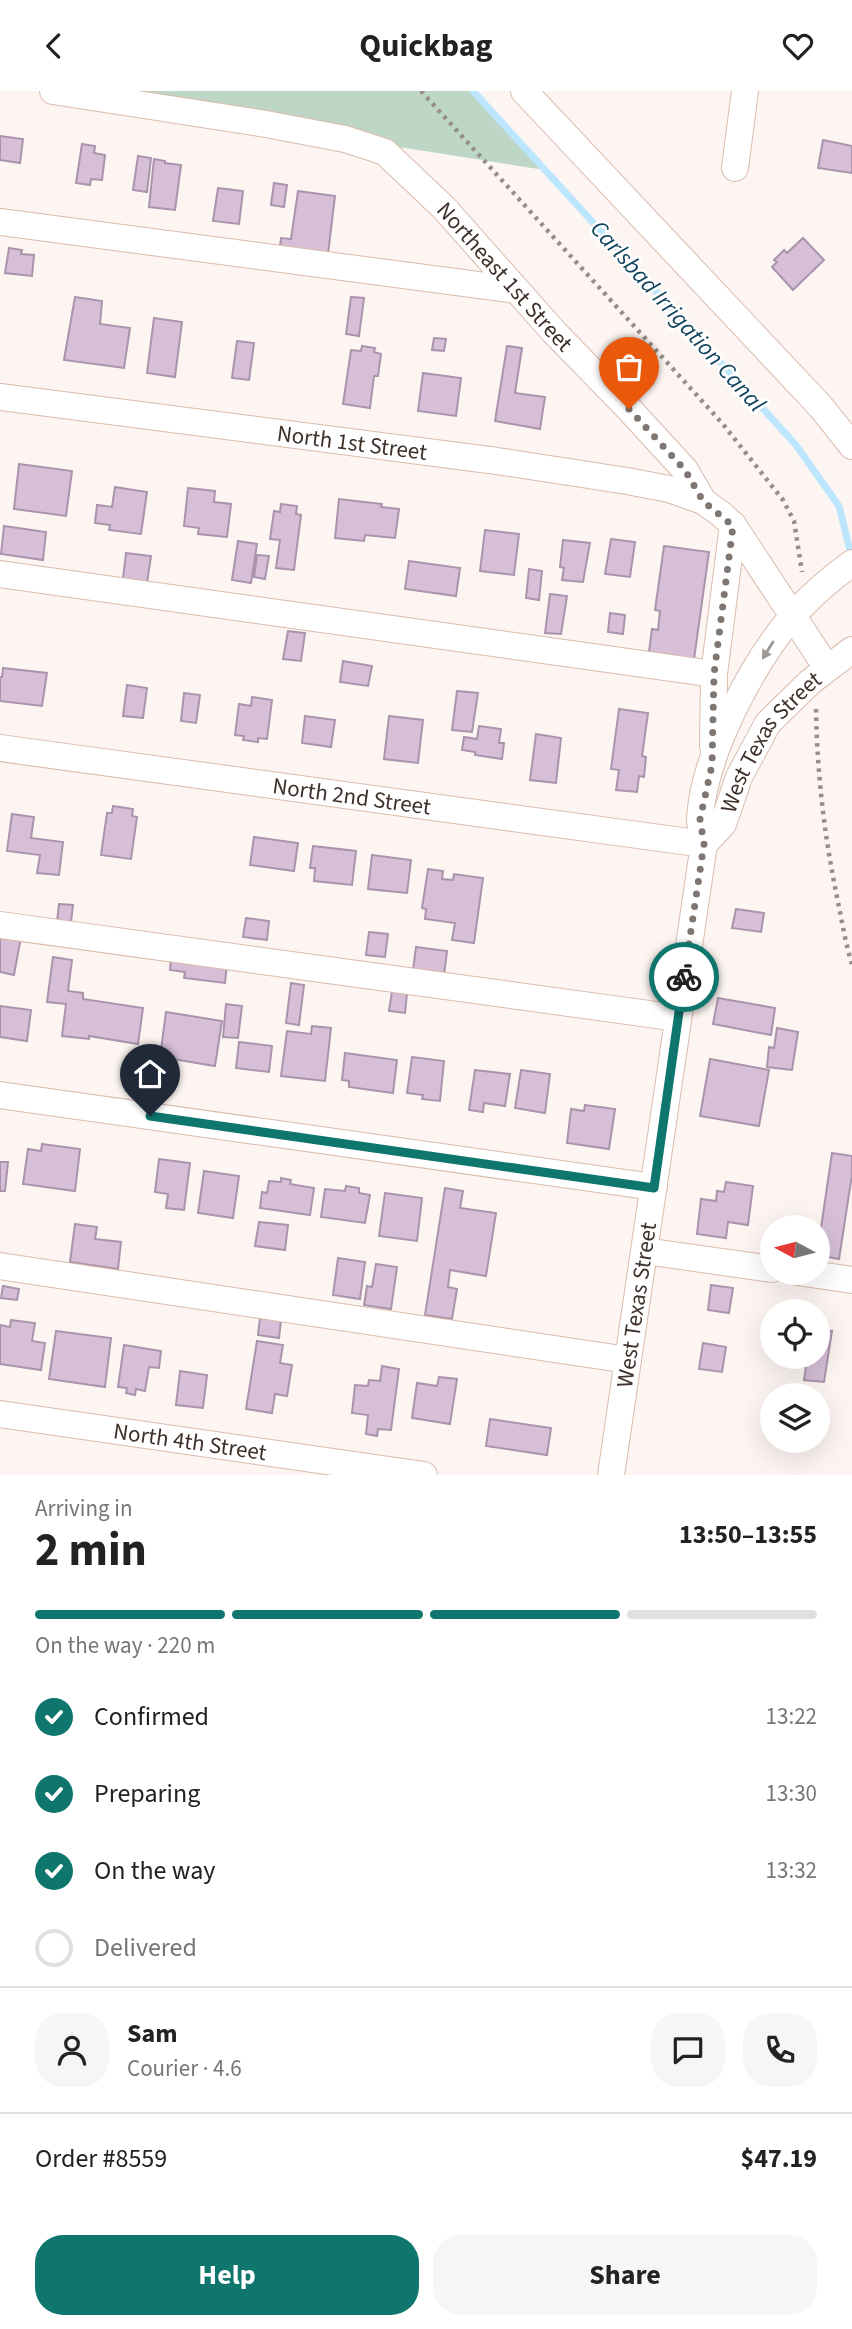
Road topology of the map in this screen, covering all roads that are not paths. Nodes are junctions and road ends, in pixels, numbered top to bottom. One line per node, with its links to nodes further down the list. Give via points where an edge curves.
1 (53, 91): 6 (street, Northeast 1st Street, via 266,124 376,148 444,208)
2 (524, 91): 8 (street, via 821,407)
3 (745, 91): 4 (street)
4 (735, 168)
5 (0, 222): 6 (street)
6 (516, 290): 9 (street, Northeast 1st Street, via 685,470)
7 (0, 397): 9 (street, North 1st Street, via 549,469 669,489)
8 (852, 446)
9 (703, 501): 10 (street, Northeast 1st Street)
10 (733, 526): 13 (street, Northeast 1st Street); 16 (street)
11 (852, 563): 13 (street, West Texas Street, via 807,585)
12 (0, 574): 16 (street)
13 (792, 617): 15 (street, Northeast 1st Street); 18 (street, West Texas Street, one-way to 18, via 747,683)
14 (852, 650): 15 (street, West Texas Street)
15 (827, 668): 19 (street, West Texas Street, via 768,723 739,777 723,824)
16 (714, 674): 18 (street)
17 (0, 748): 19 (street, North 2nd Street)
18 (712, 765): 19 (street, West Texas Street, via 700,819)
19 (704, 844): 21 (street, West Texas Street)
20 (0, 925): 21 (street)
21 (678, 1018): 23 (street, West Texas Street)
22 (0, 1095): 23 (street)
23 (654, 1188): 24 (street, West Texas Street)
24 (645, 1251): 26 (street); 29 (street, West Texas Street)
25 (0, 1266): 29 (street)
26 (760, 1267)
27 (830, 1277): 28 (street)
28 (852, 1280)
29 (628, 1360): 32 (street, West Texas Street)
30 (0, 1414): 31 (street, North 4th Street)
31 (424, 1475)
32 (611, 1475)

